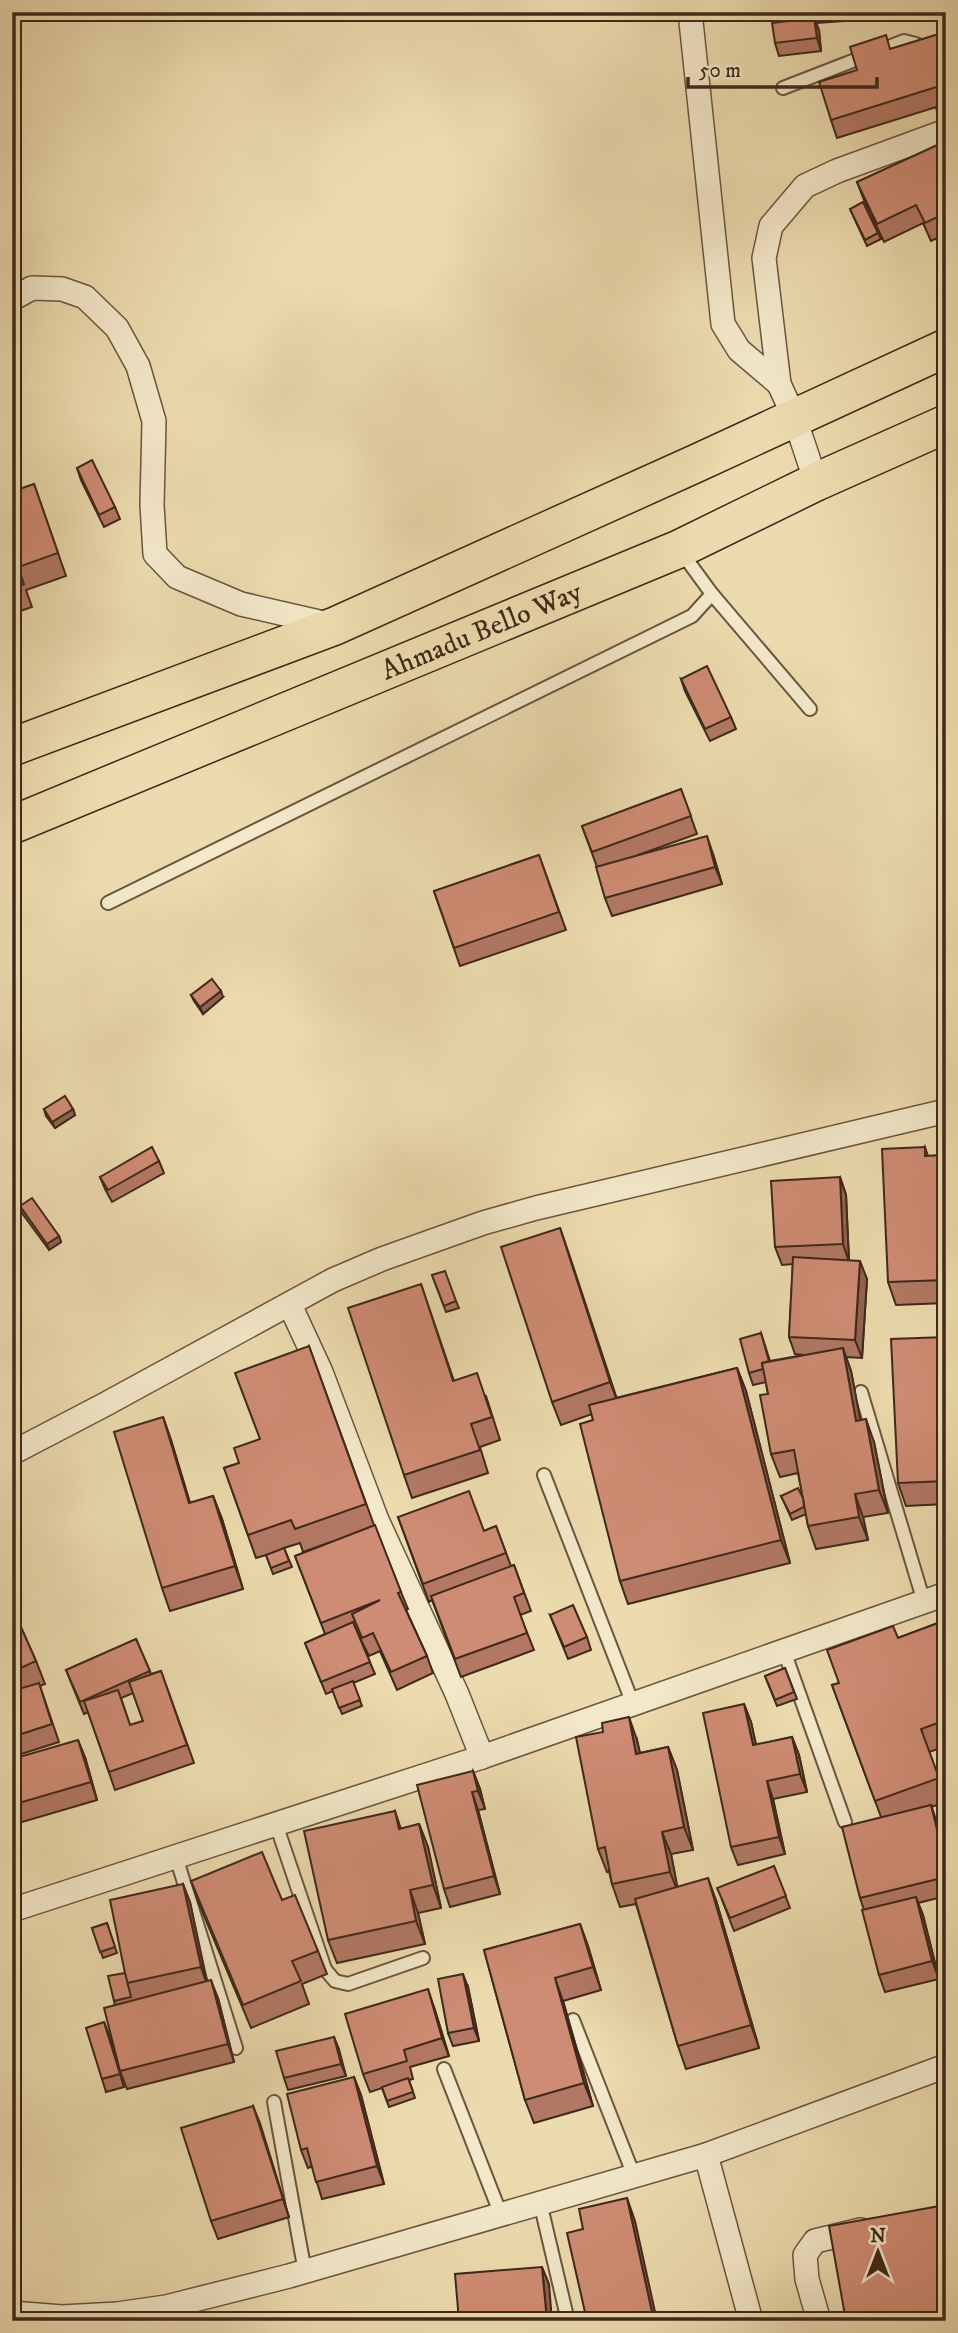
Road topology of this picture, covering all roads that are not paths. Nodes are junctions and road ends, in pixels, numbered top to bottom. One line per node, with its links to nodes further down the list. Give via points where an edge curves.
1 (690, 12): 7 (street, via 723,324 739,350)
2 (922, 59): 3 (lane, via 915,44 904,41)
3 (783, 88)
4 (946, 131): 7 (street, via 805,186 771,226 764,258)
5 (12, 299): 13 (street, via 32,288 62,289 85,297 117,328 138,366 154,421 155,554 177,577 240,604)
6 (946, 348): 8 (main road)
7 (779, 384): 8 (street)
8 (795, 419): 10 (street); 13 (main road)
9 (946, 424): 10 (main road, Ahmadu Bello Way)
10 (816, 482): 11 (main road, Ahmadu Bello Way)
11 (679, 550): 12 (lane); 16 (main road, Ahmadu Bello Way)
12 (712, 594): 14 (lane); 17 (lane, via 692,616)
13 (335, 625): 15 (main road)
14 (810, 709)
15 (12, 747)
16 (12, 825)
17 (108, 903)
18 (946, 1111): 19 (street, via 483,1223 382,1259)
19 (290, 1305): 21 (street); 27 (street, via 377,1520)
20 (861, 1392): 24 (lane)
21 (12, 1453)
22 (544, 1475): 26 (lane)
23 (946, 1594): 24 (street)
24 (924, 1602): 25 (street)
25 (784, 1651): 26 (street); 28 (lane)
26 (633, 1703): 27 (street)
27 (482, 1758): 29 (street)
28 (845, 1822)
29 (276, 1824): 30 (street); 32 (lane, via 325,1969 335,1981 348,1984)
30 (176, 1857): 31 (street); 34 (lane)
31 (12, 1910)
32 (423, 1958)
33 (573, 2021): 39 (lane)
34 (236, 2048)
35 (946, 2066): 38 (street)
36 (444, 2068): 41 (lane)
37 (274, 2102): 43 (lane)
38 (706, 2155): 39 (street); 46 (street)
39 (634, 2176): 40 (street)
40 (540, 2202): 41 (street); 45 (lane)
41 (501, 2214): 43 (street)
42 (881, 2225): 47 (street, via 815,2241 805,2256)
43 (305, 2272): 44 (street, via 166,2307 117,2314 62,2317)
44 (12, 2313)
45 (568, 2321)
46 (751, 2321)
47 (819, 2321)

